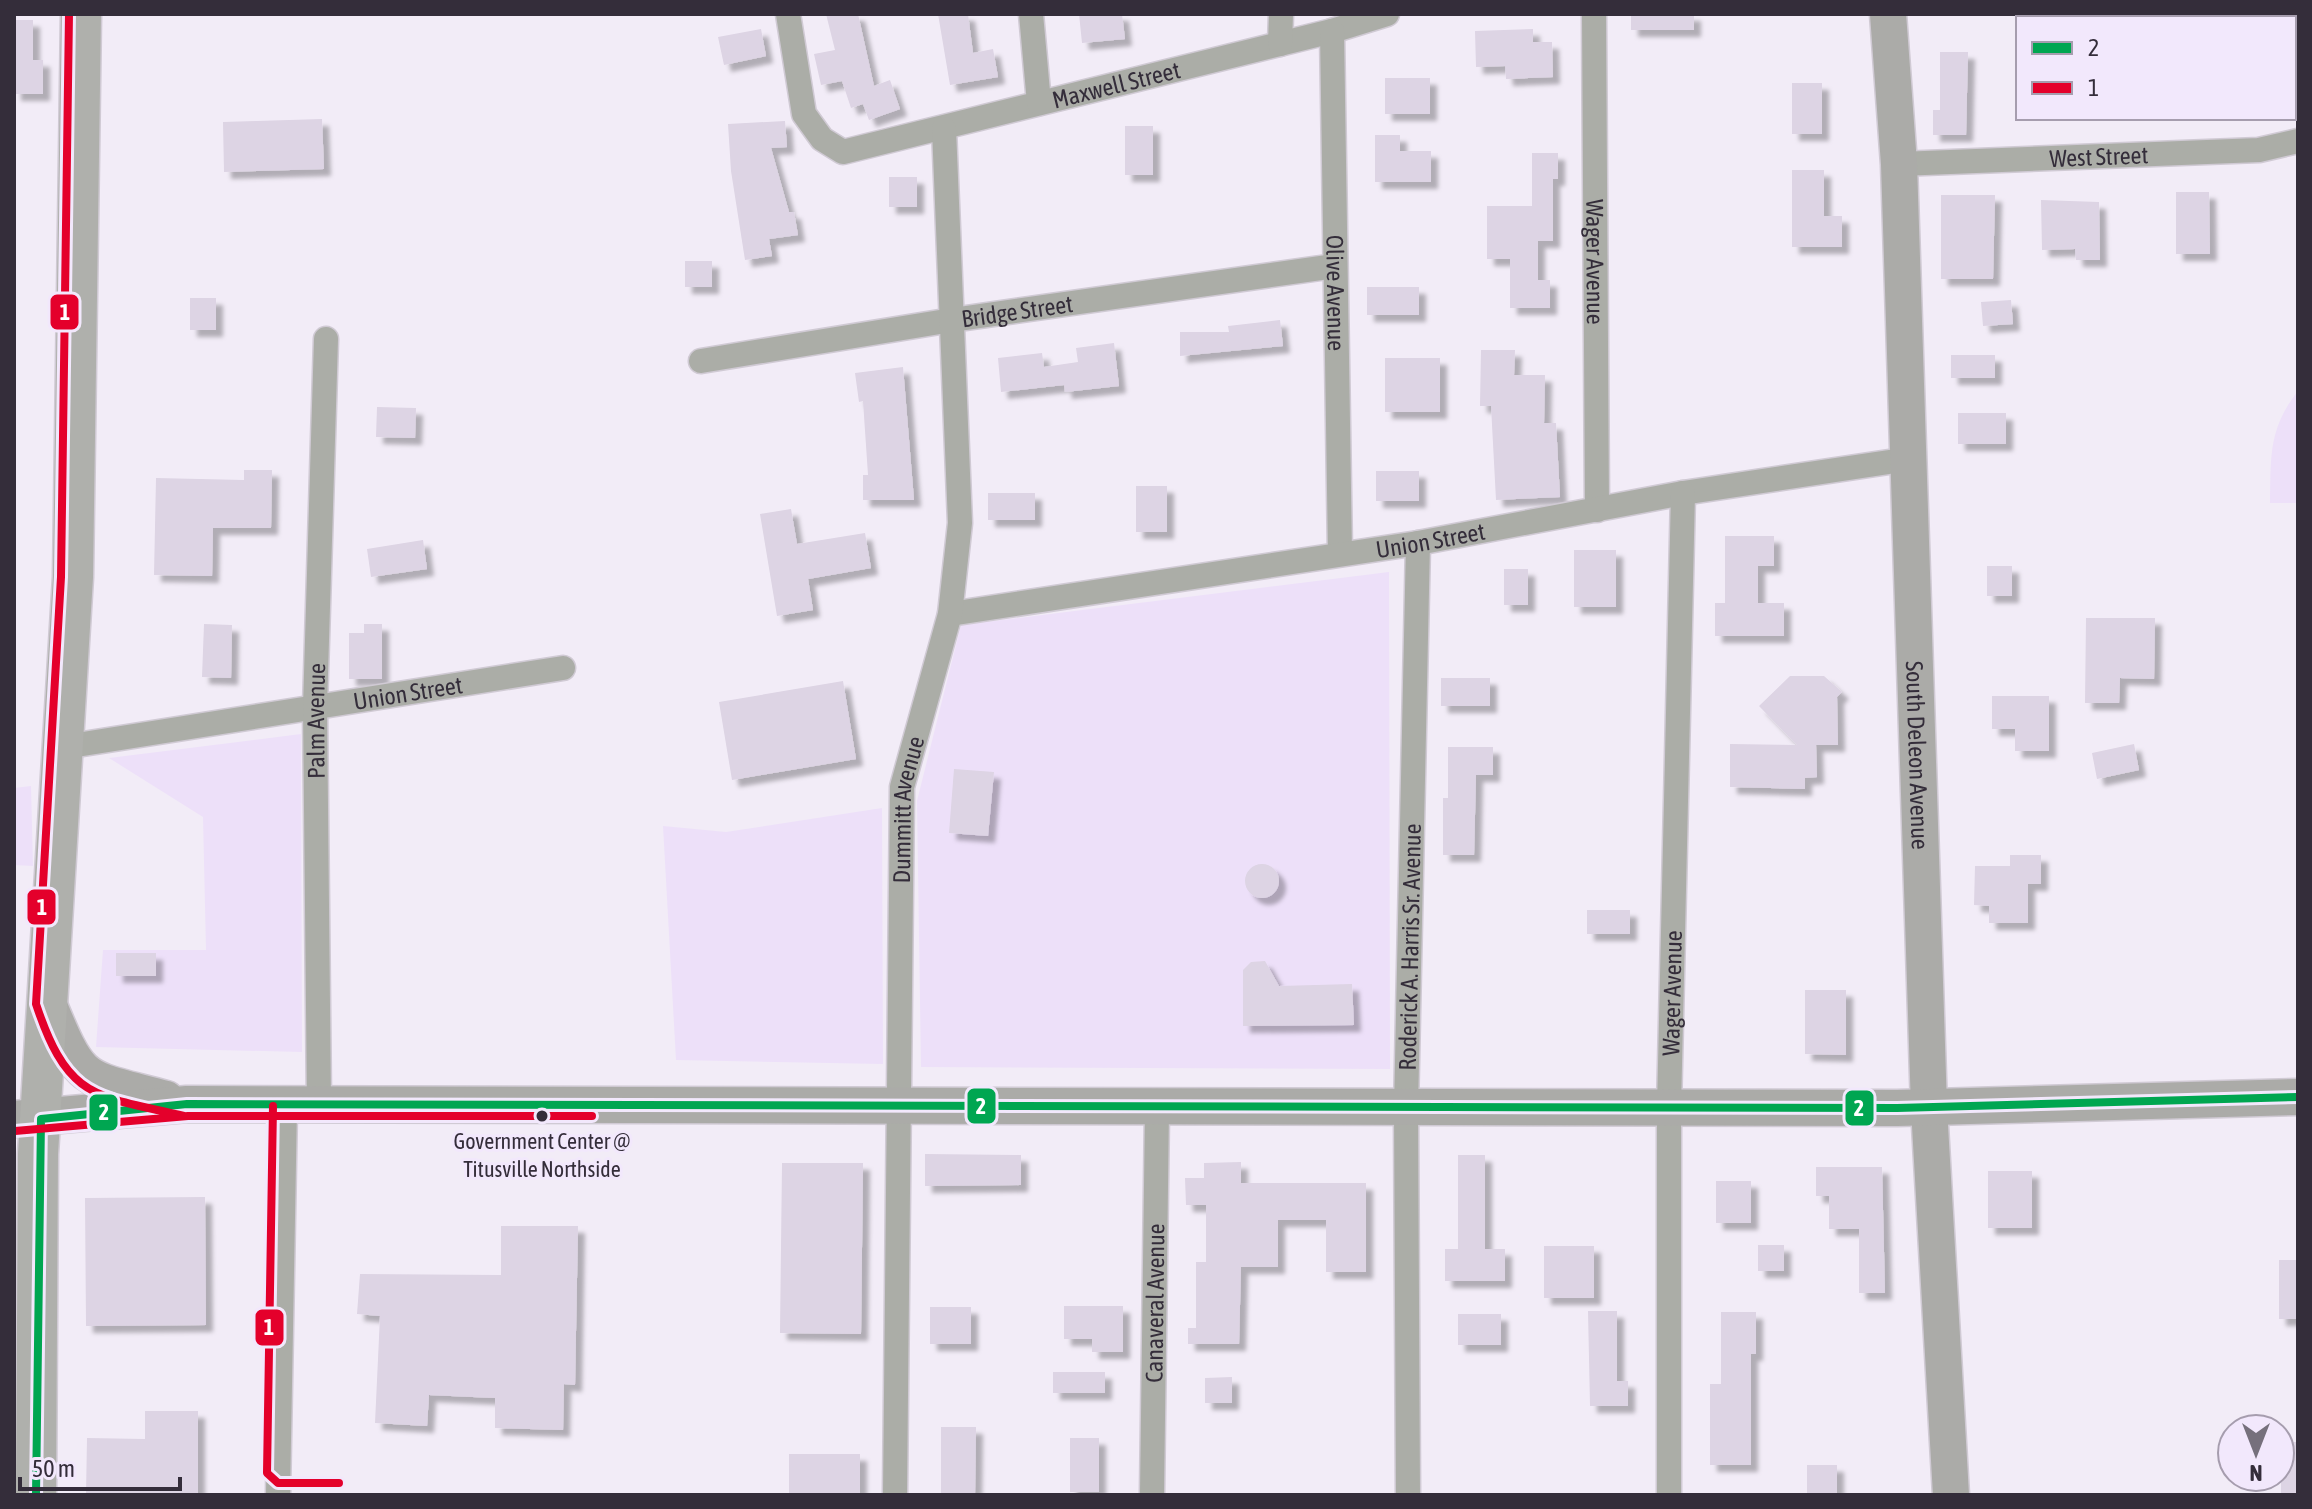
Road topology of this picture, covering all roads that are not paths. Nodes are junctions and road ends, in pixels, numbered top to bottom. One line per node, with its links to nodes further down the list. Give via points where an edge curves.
1 (81, 14): 26 (main road, via 73,577)
2 (788, 14): 11 (street, Maxwell Street, via 804,114 822,139 843,152)
3 (1031, 14): 10 (street)
4 (1281, 14): 9 (street)
5 (1387, 14): 8 (street, Maxwell Street)
6 (1594, 14): 20 (street, Wager Avenue)
7 (1888, 14): 13 (main road, South Deleon Avenue)
8 (1332, 31): 9 (street, Maxwell Street); 14 (street, Olive Avenue)
9 (1280, 44): 10 (street, Maxwell Street)
10 (1039, 103): 11 (street, Maxwell Street)
11 (944, 129): 15 (street, Dummitt Avenue)
12 (2298, 141): 13 (street, West Street, via 2259,150)
13 (1899, 164): 18 (main road, South Deleon Avenue)
14 (1335, 266): 15 (street, Bridge Street); 22 (street, Olive Avenue)
15 (952, 320): 17 (street, Bridge Street); 23 (street, Dummitt Avenue, via 960,523)
16 (326, 339): 25 (street, Palm Avenue)
17 (701, 361)
18 (1909, 459): 19 (street, Union Street); 33 (main road, South Deleon Avenue)
19 (1683, 493): 20 (street, Union Street); 32 (street, Wager Avenue)
20 (1597, 510): 21 (street, Union Street)
21 (1418, 543): 22 (street, Union Street); 35 (street, Roderick A. Harris Sr. Avenue)
22 (1340, 554): 23 (street, Union Street)
23 (950, 614): 31 (street, Dummitt Avenue, via 902,787)
24 (563, 668): 25 (street, Union Street)
25 (315, 707): 26 (street, Union Street); 30 (street, Palm Avenue)
26 (64, 747): 27 (main road)
27 (48, 1003): 29 (main road, via 71,1059 82,1072); 36 (main road)
28 (2298, 1097): 33 (main road)
29 (187, 1104): 30 (main road); 36 (main road)
30 (302, 1105): 31 (main road); 38 (street, Palm Avenue)
31 (900, 1107): 34 (main road); 39 (street, Dummitt Avenue)
32 (1669, 1108): 33 (main road); 35 (main road); 42 (street, Wager Avenue)
33 (1929, 1108): 43 (main road, South Deleon Avenue)
34 (1157, 1109): 35 (main road); 40 (street, Canaveral Avenue)
35 (1406, 1109): 41 (street, Roderick A. Harris Sr. Avenue)
36 (28, 1119): 37 (main road)
37 (36, 1495)
38 (278, 1495)
39 (895, 1495)
40 (1152, 1495)
41 (1408, 1495)
42 (1669, 1495)
43 (1951, 1495)

